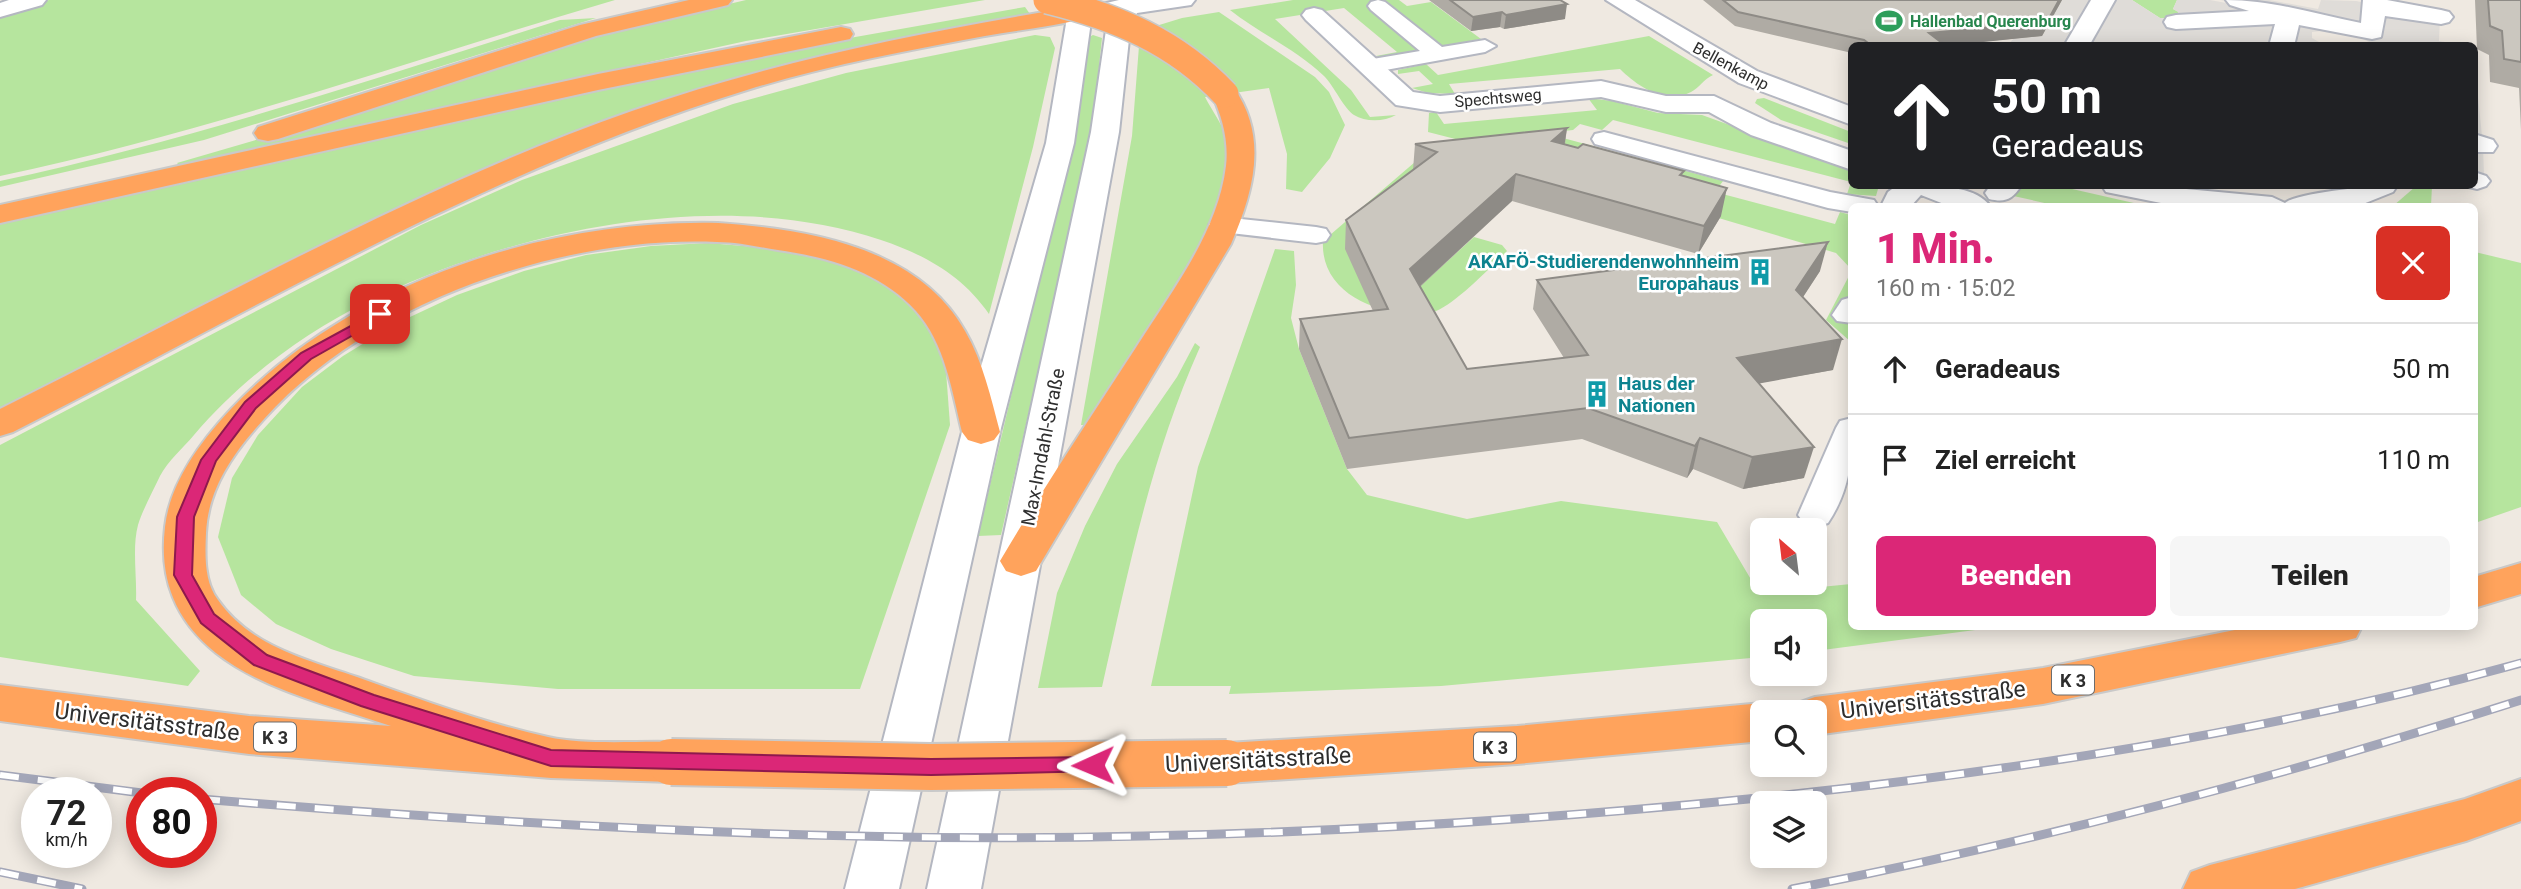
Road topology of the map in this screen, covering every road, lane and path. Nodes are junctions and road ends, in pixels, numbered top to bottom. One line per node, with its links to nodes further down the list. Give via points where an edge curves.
1 (34, 0): 11 (street)
2 (720, 0): 37 (highway, via 589,30 317,118)
3 (1047, 0): 37 (highway, via 714,58); 38 (highway, bridge, via 1107,16 1161,39 1207,73 1225,94 1236,116 1241,146 1240,173)
4 (1183, 0): 7 (street)
5 (1618, 0): 23 (street, Bellenkamp)
6 (2238, 0): 15 (street)
7 (1130, 3): 10 (street); 44 (street, Max-Imdahl-Straße, via 1118,30 1105,132)
8 (2375, 3): 14 (street); 17 (street)
9 (1378, 6): 21 (lane)
10 (1081, 7): 40 (highway, via 737,85 617,127 389,225); 41 (street, via 1060,143)
11 (0, 10)
12 (2107, 12): 18 (street)
13 (1314, 15): 22 (street, Spechtsweg)
14 (2441, 17)
15 (2289, 19): 16 (street); 17 (street); 19 (street)
16 (2182, 33)
17 (2378, 38)
18 (2080, 42)
19 (2282, 42)
20 (1485, 46): 21 (lane)
21 (1438, 54): 22 (lane)
22 (1369, 66): 24 (street, Spechtsweg, via 1405,99 1423,103 1601,89 1666,104)
23 (1748, 78): 24 (street, via 1720,94); 25 (street, Bellenkamp)
24 (1714, 104): 27 (street, Spechtsweg, via 1761,129)
25 (1848, 116)
26 (1604, 139): 33 (lane)
27 (1848, 159)
28 (1910, 189): 34 (street)
29 (1954, 189): 32 (street)
30 (2131, 189): 35 (street)
31 (2375, 189): 36 (street)
32 (1996, 193)
33 (1848, 203)
34 (1897, 203)
35 (2241, 203)
36 (2326, 203)
37 (0, 212)
38 (1222, 225): 39 (lane); 44 (highway, via 1193,283)
39 (1316, 234)
40 (0, 424)
41 (981, 432): 51 (highway, via 964,366 944,324 901,280 856,258 800,243 712,232 588,242 522,257 380,314 306,356 251,405 209,460 186,517 183,575 207,618 261,660 368,701); 53 (street)
42 (1848, 438): 43 (lane)
43 (1816, 515)
44 (1021, 561): 54 (street, Max-Imdahl-Straße)
45 (2521, 578): 46 (highway)
46 (2478, 592)
47 (2320, 630): 49 (highway, Universitätsstraße / K 3, via 2043,686)
48 (0, 703): 51 (highway, Universitätsstraße / K 3, via 249,736)
49 (1827, 714)
50 (1750, 723): 51 (highway, Universitätsstraße / K 3, bridge, via 1517,745 1227,763 931,767)
51 (551, 758)
52 (2521, 800): 55 (highway, via 2466,820)
53 (872, 889)
54 (954, 889)
55 (2210, 889)

